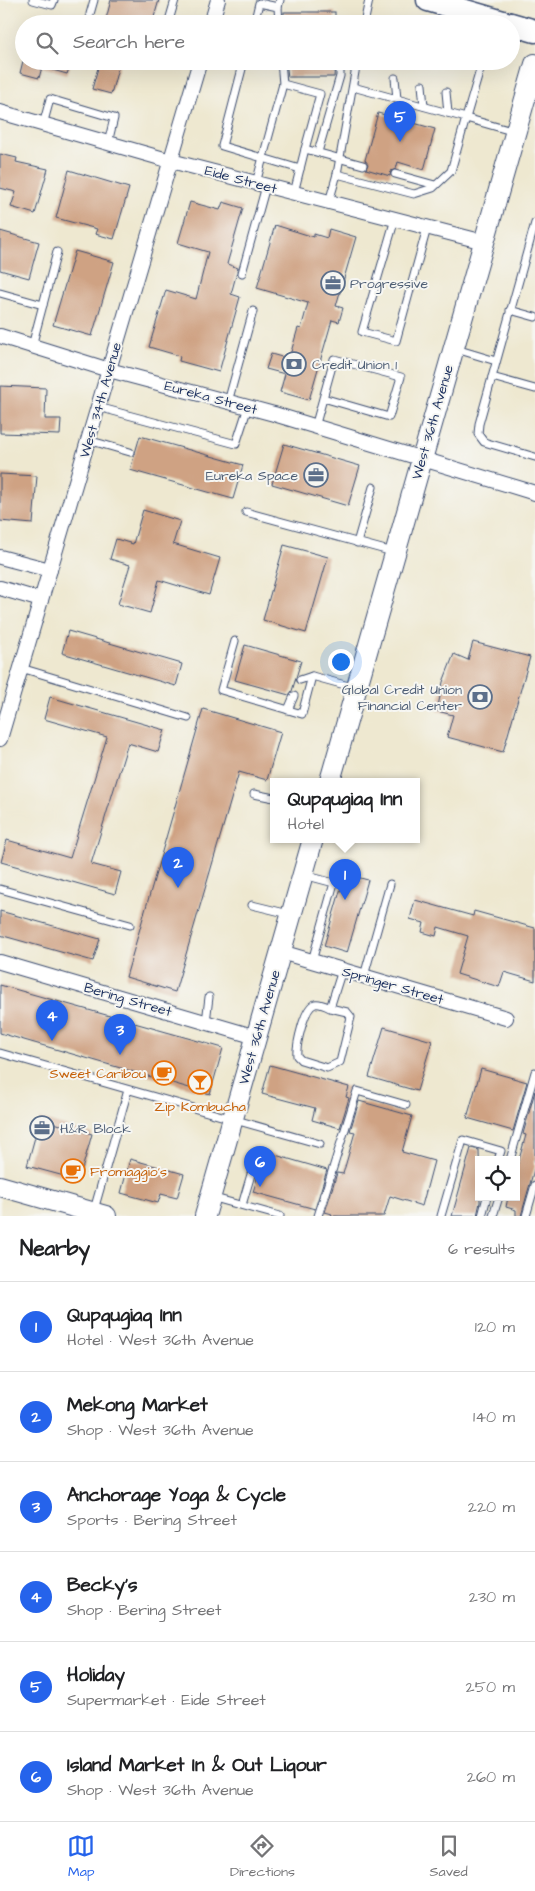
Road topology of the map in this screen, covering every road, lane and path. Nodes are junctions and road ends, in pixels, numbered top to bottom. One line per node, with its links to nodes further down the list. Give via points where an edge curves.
1 (33, 0): 2 (lane, via 52,5)
2 (54, 0)
3 (94, 0): 9 (lane)
4 (175, 0): 10 (lane)
5 (218, 0): 11 (street)
6 (369, 0): 13 (lane)
7 (428, 0): 14 (main road)
8 (279, 4): 12 (lane, via 259,3)
9 (90, 14)
10 (171, 15)
11 (214, 15)
12 (256, 15)
13 (366, 15)
14 (470, 15)
15 (520, 27): 16 (main road)
16 (535, 31)
17 (535, 64): 35 (main road, West 36th Avenue)
18 (197, 70): 41 (street, West 34th Avenue)
19 (242, 70): 39 (lane, via 222,146)
20 (282, 70): 25 (lane)
21 (340, 70): 38 (lane)
22 (356, 70): 27 (lane)
23 (480, 70): 33 (lane)
24 (395, 78): 29 (lane)
25 (283, 84): 37 (lane, via 320,94); 39 (lane)
26 (422, 85): 30 (lane)
27 (353, 87): 29 (lane); 40 (lane)
28 (446, 92): 32 (lane)
29 (397, 99): 30 (lane)
30 (424, 106): 32 (lane)
31 (0, 112): 34 (street, Eide Street)
32 (448, 113): 33 (lane)
33 (466, 118): 35 (lane); 47 (lane, via 451,171)
34 (43, 125): 36 (street, Eide Street); 36 (lane, via 50,100 114,118)
35 (515, 132): 53 (main road, West 36th Avenue)
36 (108, 143): 41 (street, Eide Street)
37 (305, 149): 38 (lane); 43 (lane)
38 (318, 152): 40 (lane)
39 (262, 158): 43 (lane); 46 (lane)
40 (340, 158): 42 (lane); 44 (lane)
41 (171, 161): 46 (street, Eide Street); 65 (street, West 34th Avenue)
42 (363, 165)
43 (300, 169): 48 (lane)
44 (337, 174): 47 (lane, via 414,194); 49 (lane)
45 (395, 174): 47 (lane)
46 (261, 184): 48 (street, Eide Street); 55 (lane)
47 (435, 185)
48 (294, 193): 49 (street, Eide Street)
49 (329, 202): 50 (street, Eide Street)
50 (395, 219): 52 (street, Eide Street); 52 (lane, via 362,332 396,341)
51 (535, 223): 58 (lane)
52 (428, 228): 53 (street, Eide Street)
53 (484, 242): 63 (main road, West 36th Avenue)
54 (57, 252): 57 (lane)
55 (242, 273)
56 (0, 293): 57 (lane)
57 (43, 305): 62 (lane)
58 (510, 310): 60 (lane); 64 (lane)
59 (253, 312): 69 (lane)
60 (535, 317)
61 (0, 336): 62 (street, Eureka Street)
62 (32, 346): 65 (street, Eureka Street)
63 (454, 348): 64 (lane); 76 (main road, West 36th Avenue)
64 (496, 361): 66 (lane)
65 (109, 370): 69 (street, Eureka Street); 70 (street, West 34th Avenue)
66 (492, 377): 67 (lane); 75 (lane, via 478,434 484,442)
67 (535, 389)
68 (323, 398): 68 (lane, via 334,359 401,376 388,417); 72 (lane)
69 (228, 402): 71 (street, Eureka Street)
70 (98, 407): 71 (lane, via 236,444); 73 (street, West 34th Avenue)
71 (248, 407): 72 (street, Eureka Street)
72 (315, 426): 76 (street, Eureka Street)
73 (88, 440): 74 (lane); 83 (street, West 34th Avenue)
74 (130, 452)
75 (535, 457)
76 (422, 460): 78 (street, Eureka Street); 81 (main road, West 36th Avenue)
77 (373, 487): 80 (lane)
78 (535, 493)
79 (246, 512): 80 (lane)
80 (357, 543): 81 (lane)
81 (395, 553): 90 (main road, West 36th Avenue)
82 (0, 557): 83 (street)
83 (50, 570): 85 (street, West 34th Avenue)
84 (0, 588): 85 (street)
85 (41, 600): 87 (street, West 34th Avenue)
86 (235, 641): 92 (lane, via 221,690)
87 (21, 668): 93 (lane); 94 (street, West 34th Avenue)
88 (312, 676): 89 (lane); 90 (lane); 92 (lane, via 302,714)
89 (300, 680)
90 (356, 688): 95 (main road, West 36th Avenue)
91 (294, 696): 92 (lane)
92 (288, 710)
93 (188, 718)
94 (0, 739)
95 (331, 778)
96 (254, 794): 97 (lane)
97 (270, 797)
98 (312, 843): 99 (main road, West 36th Avenue)
99 (303, 875): 103 (main road, West 36th Avenue); 107 (lane, via 334,883)
100 (390, 884): 109 (lane)
101 (0, 889): 104 (lane)
102 (252, 905): 103 (lane)
103 (291, 915): 105 (main road, West 36th Avenue)
104 (130, 925)
105 (281, 952): 107 (street, Springer Street); 114 (main road, West 36th Avenue)
106 (0, 962): 113 (street, Bering Street)
107 (312, 962): 108 (street, Springer Street)
108 (342, 970): 109 (street, Springer Street); 111 (lane)
109 (364, 976): 112 (street, Springer Street)
110 (209, 997): 113 (lane)
111 (330, 1008): 111 (lane, via 312,1004 307,1010 296,1048 301,1060 327,1068 340,1062 351,1017 347,1012)
112 (506, 1018)
113 (206, 1022): 114 (street, Bering Street)
114 (256, 1037): 119 (main road, West 36th Avenue)
115 (0, 1054): 117 (lane)
116 (535, 1072): 123 (lane)
117 (128, 1090): 119 (lane); 130 (lane)
118 (406, 1105): 133 (lane, via 358,1091)
119 (232, 1120): 120 (lane); 126 (main road, West 36th Avenue)
120 (320, 1144)
121 (257, 1154): 129 (lane)
122 (499, 1156): 134 (lane, via 501,1151 463,1140)
123 (511, 1156)
124 (535, 1185): 137 (lane)
125 (0, 1186): 130 (main road)
126 (211, 1196): 129 (lane); 131 (main road, West 36th Avenue)
127 (486, 1201): 135 (lane)
128 (498, 1201): 136 (lane)
129 (242, 1206): 132 (lane)
130 (100, 1214)
131 (205, 1216)
132 (280, 1216)
133 (318, 1216)
134 (441, 1216)
135 (482, 1216)
136 (493, 1216)
137 (526, 1216)

